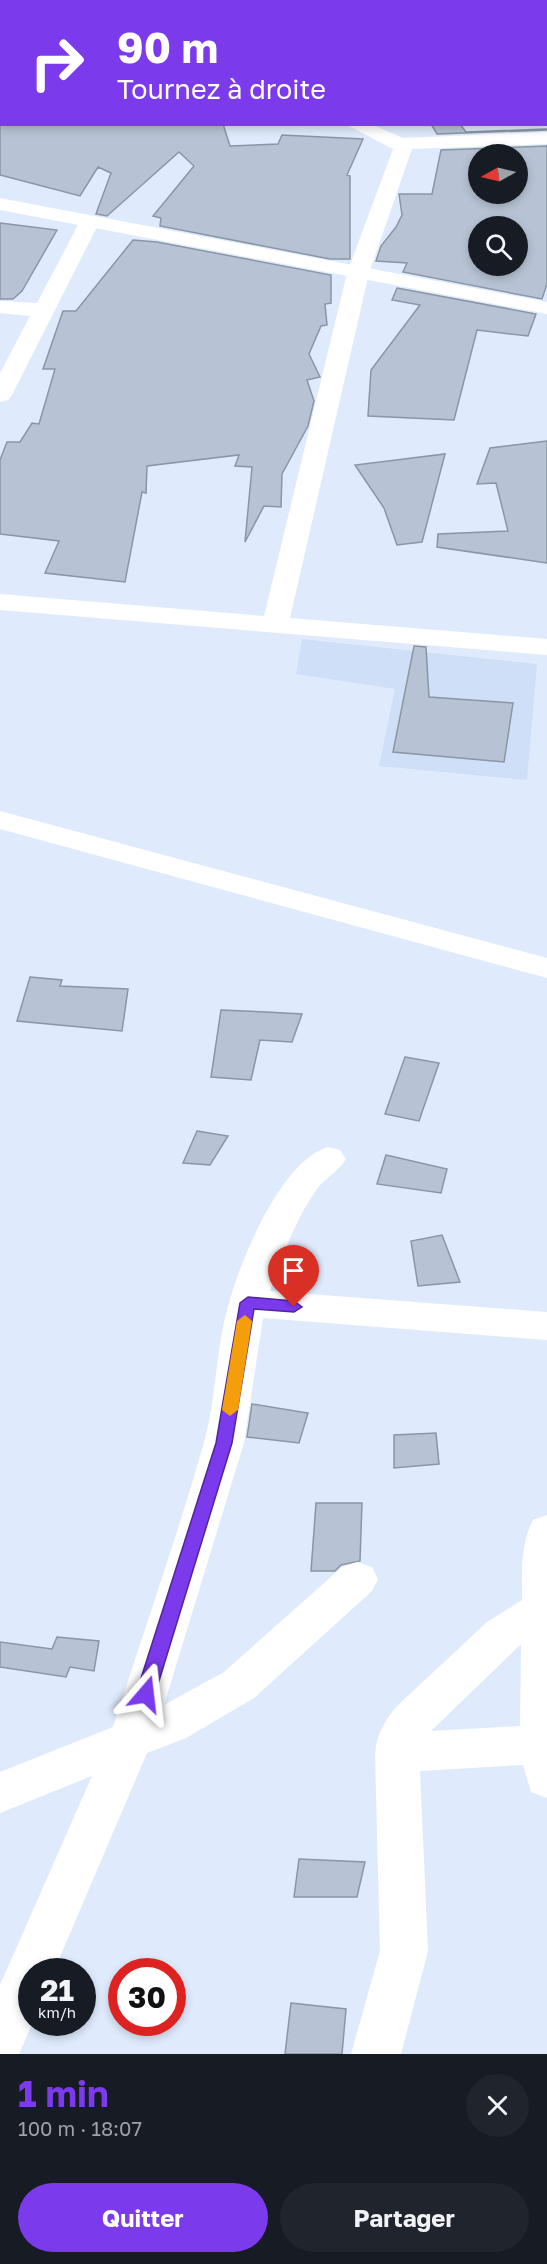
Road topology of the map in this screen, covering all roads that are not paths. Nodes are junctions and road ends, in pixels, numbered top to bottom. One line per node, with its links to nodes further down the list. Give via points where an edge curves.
1 (359, 126): 3 (street)
2 (547, 138): 3 (street)
3 (400, 144): 6 (street, via 403,149)
4 (0, 204): 5 (street)
5 (89, 223): 6 (street); 9 (street)
6 (358, 273): 8 (street); 12 (street)
7 (0, 307): 9 (street)
8 (547, 308)
9 (44, 310): 10 (street)
10 (0, 395)
11 (0, 602): 12 (street)
12 (275, 625): 13 (street)
13 (547, 647)
14 (0, 820): 15 (street)
15 (547, 968)
16 (328, 1159): 17 (street, via 305,1179 276,1228)
17 (248, 1303): 18 (street); 22 (street, via 224,1443)
18 (547, 1326)
19 (547, 1532): 21 (street)
20 (357, 1579): 22 (street, via 239,1685 170,1724)
21 (543, 1609): 23 (street, via 502,1635 412,1721 399,1737); 24 (street)
22 (131, 1740): 25 (street); 26 (street)
23 (397, 1753): 24 (street); 27 (street, via 404,1951)
24 (546, 1756)
25 (0, 1792)
26 (0, 2042)
27 (376, 2054)

